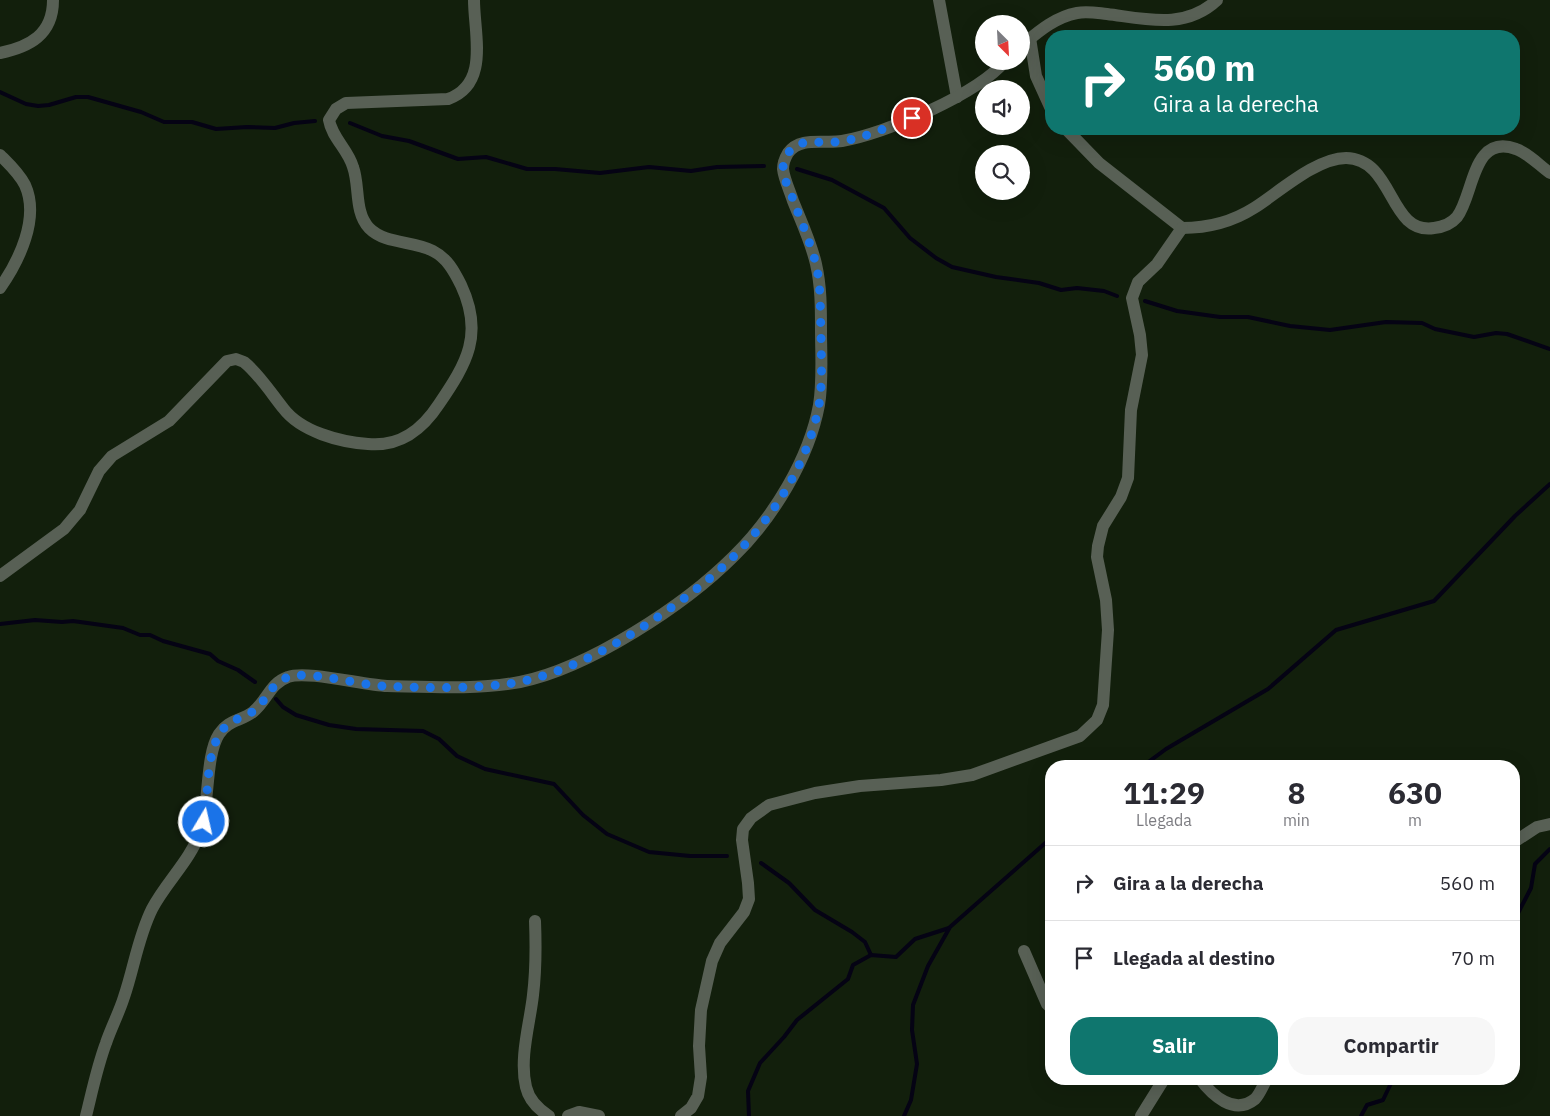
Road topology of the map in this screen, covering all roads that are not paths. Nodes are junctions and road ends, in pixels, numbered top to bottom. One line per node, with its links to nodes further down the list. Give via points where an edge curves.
1 (52, 0): 6 (street, via 49,21 37,39 21,48)
2 (474, 0): 16 (street, via 475,67 471,82 461,93 448,99 346,102 329,120 330,128 353,164 361,213 368,227 381,236 424,247 440,255 454,270 469,306 473,334 470,351 446,395 425,423 401,440 381,445 319,434 289,416 244,362 228,361 169,421 112,456 100,471 80,510 64,529)
3 (939, 0): 10 (street)
4 (1217, 0): 5 (street, via 1194,16 1171,21 1080,12 1054,21)
5 (1030, 39)
6 (0, 53)
7 (1030, 56): 9 (street)
8 (996, 70): 10 (street, via 988,79)
9 (1045, 96)
10 (957, 97): 25 (street, via 860,137 832,143 802,143 788,154 783,171 812,251 820,288 822,375 819,403 808,442 784,491 751,539 720,570 687,597 626,636 573,666 549,674 507,684 419,686 381,686 298,674 279,681 254,711 224,727 214,744 206,811 200,833 190,854 158,897 145,924 124,998 101,1058)
11 (1072, 135): 14 (street, via 1098,163)
12 (0, 155): 15 (street, via 22,180 30,213 17,260)
13 (1550, 172): 14 (street, via 1515,148 1490,150 1479,163 1458,216 1443,226 1427,228 1406,219 1380,176 1369,165 1353,159 1335,159 1292,181 1242,215 1216,225)
14 (1182, 228): 29 (street, via 1157,264 1135,287 1132,298 1142,354 1131,410 1128,478 1121,497 1103,526 1098,546 1108,630 1103,705 1097,720 1080,736 972,775 823,792 769,805 751,818 742,840 748,899 744,912 720,943 712,962 700,1019 701,1077 698,1096)
15 (0, 288)
16 (0, 576)
17 (1550, 824): 18 (street, via 1537,827)
18 (1520, 838)
19 (535, 921): 26 (street, via 535,978 525,1078 532,1101)
20 (1024, 951): 21 (street)
21 (1045, 999)
22 (1160, 1085): 30 (street)
23 (1205, 1085): 24 (street, via 1222,1104 1236,1107 1255,1099)
24 (1263, 1085)
25 (86, 1116)
26 (549, 1116)
27 (568, 1116): 28 (street, via 578,1112)
28 (599, 1116)
29 (681, 1116)
30 (1141, 1116)

